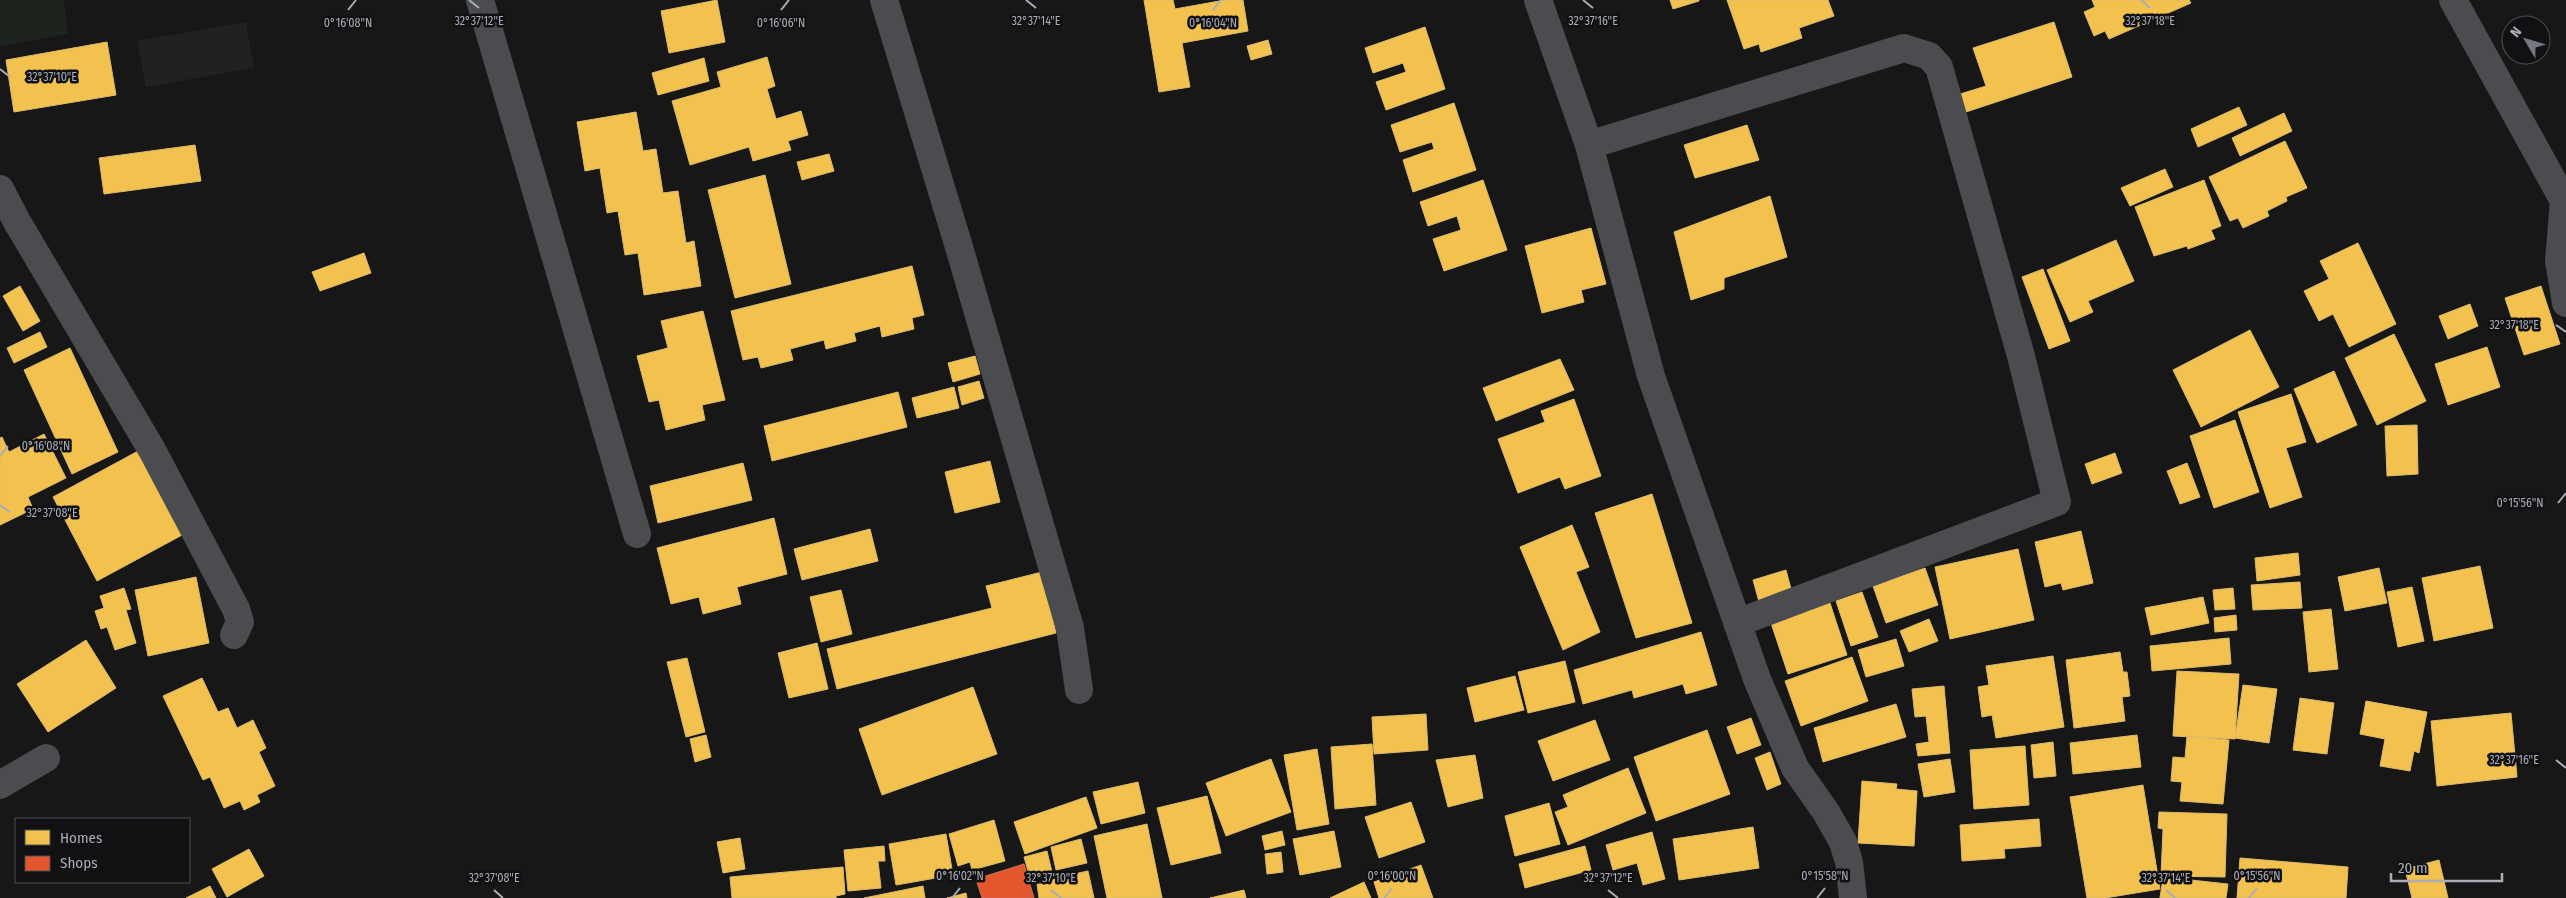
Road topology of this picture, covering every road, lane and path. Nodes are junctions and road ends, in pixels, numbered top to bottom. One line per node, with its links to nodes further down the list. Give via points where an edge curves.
1 (480, 0): 8 (street)
2 (884, 0): 11 (street, via 1070,628)
3 (1538, 0): 5 (street)
4 (2453, 0): 7 (street, via 2564,201 2559,261)
5 (1588, 145): 9 (street, via 1651,376); 9 (street, via 1904,48 1928,56 1940,67 2021,356 2057,502)
6 (0, 189): 10 (street, via 152,450 236,610 240,622)
7 (2566, 303)
8 (637, 534)
9 (1737, 623): 14 (street, via 1795,768 1843,842)
10 (234, 635)
11 (1079, 690)
12 (46, 758): 13 (street)
13 (0, 785)
14 (1853, 898)

